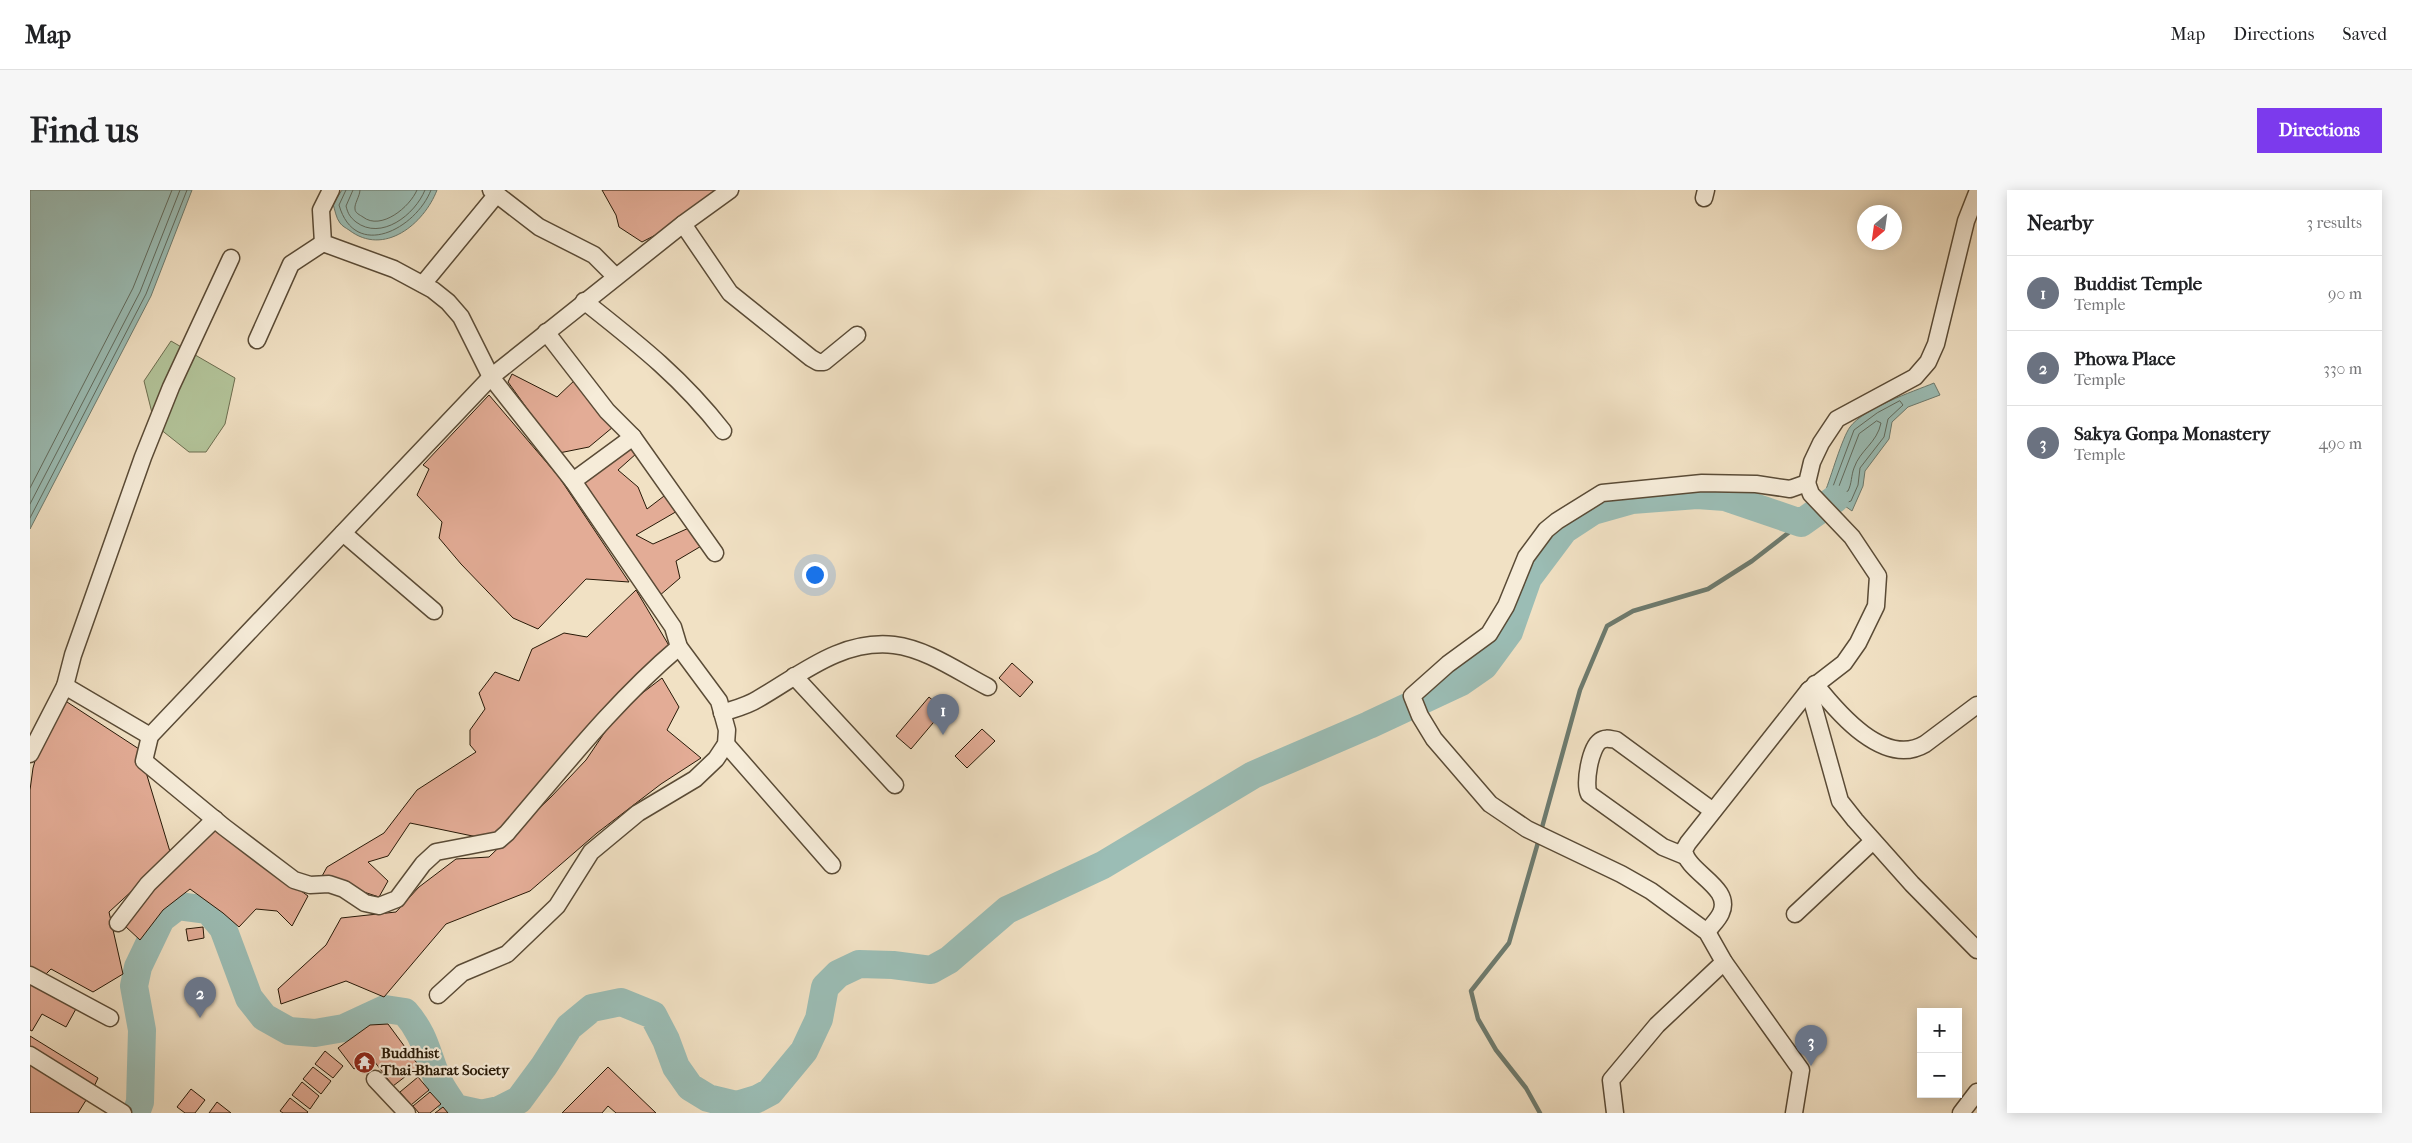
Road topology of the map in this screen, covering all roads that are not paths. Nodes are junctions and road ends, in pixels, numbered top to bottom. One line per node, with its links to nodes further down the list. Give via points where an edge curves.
1 (331, 190): 6 (street, via 321,210)
2 (730, 190): 5 (street)
3 (494, 192): 8 (street, via 539,227 594,255); 9 (street)
4 (1977, 193): 18 (street, via 1966,221 1936,344 1928,362 1915,377 1837,419 1821,442)
5 (683, 224): 8 (street); 12 (street, via 730,293 811,358 824,362)
6 (323, 243): 9 (street, via 394,268); 13 (street, via 292,264)
7 (232, 258): 24 (street, via 182,361 143,457 73,655)
8 (616, 277): 10 (street)
9 (423, 284): 14 (street, via 448,302 461,317)
10 (584, 301): 11 (street); 15 (street, via 658,360 698,399)
11 (546, 332): 14 (street); 16 (street, via 602,404)
12 (857, 335)
13 (256, 340)
14 (491, 377): 17 (street); 19 (street)
15 (723, 431)
16 (633, 437): 17 (street); 20 (street)
17 (574, 481): 22 (street, via 673,626)
18 (1807, 483): 26 (street, via 1811,494 1852,537 1878,576 1876,606 1858,643 1844,663); 40 (street, via 1790,490 1748,484 1702,483 1602,493 1546,530 1526,557 1506,606 1489,634 1412,696 1434,739 1484,799 1526,829 1651,891)
19 (343, 533): 21 (street); 29 (street)
20 (714, 553)
21 (434, 610)
22 (679, 647): 28 (street, via 719,701); 34 (street, via 612,710 507,833 499,840 436,852 397,898 387,904 365,903 344,889 329,884 294,880)
23 (794, 676): 25 (street, via 820,660 841,653 872,646 894,646 925,654); 28 (street, via 756,700); 32 (street)
24 (66, 686): 29 (street); 31 (street)
25 (988, 687)
26 (1812, 687): 27 (street, via 1849,724 1900,751 1917,749); 33 (street); 35 (street, via 1840,801)
27 (1977, 705)
28 (722, 713): 30 (street, via 727,730)
29 (150, 736): 34 (street, via 144,761)
30 (726, 744): 37 (street); 44 (street, via 695,779 638,813 591,852 557,906 507,954 462,973)
31 (30, 754)
32 (896, 785)
33 (1713, 811): 36 (street, via 1688,842); 36 (street, via 1616,740 1607,738 1594,748 1586,782 1589,794 1664,847)
34 (214, 819): 39 (street, via 148,884)
35 (1873, 841): 38 (street); 41 (street)
36 (1685, 856): 40 (street, via 1721,896 1721,914)
37 (832, 865)
38 (1795, 914)
39 (118, 923)
40 (1707, 932): 42 (street)
41 (1977, 950)
42 (1724, 962): 51 (street, via 1656,1025 1612,1080); 52 (street, via 1801,1070)
43 (30, 975): 45 (street)
44 (438, 995)
45 (110, 1018)
46 (30, 1056): 49 (street)
47 (375, 1079): 50 (street)
48 (1977, 1092): 53 (street)
49 (123, 1113)
50 (406, 1113)
51 (1615, 1113)
52 (1794, 1113)
53 (1961, 1113)

